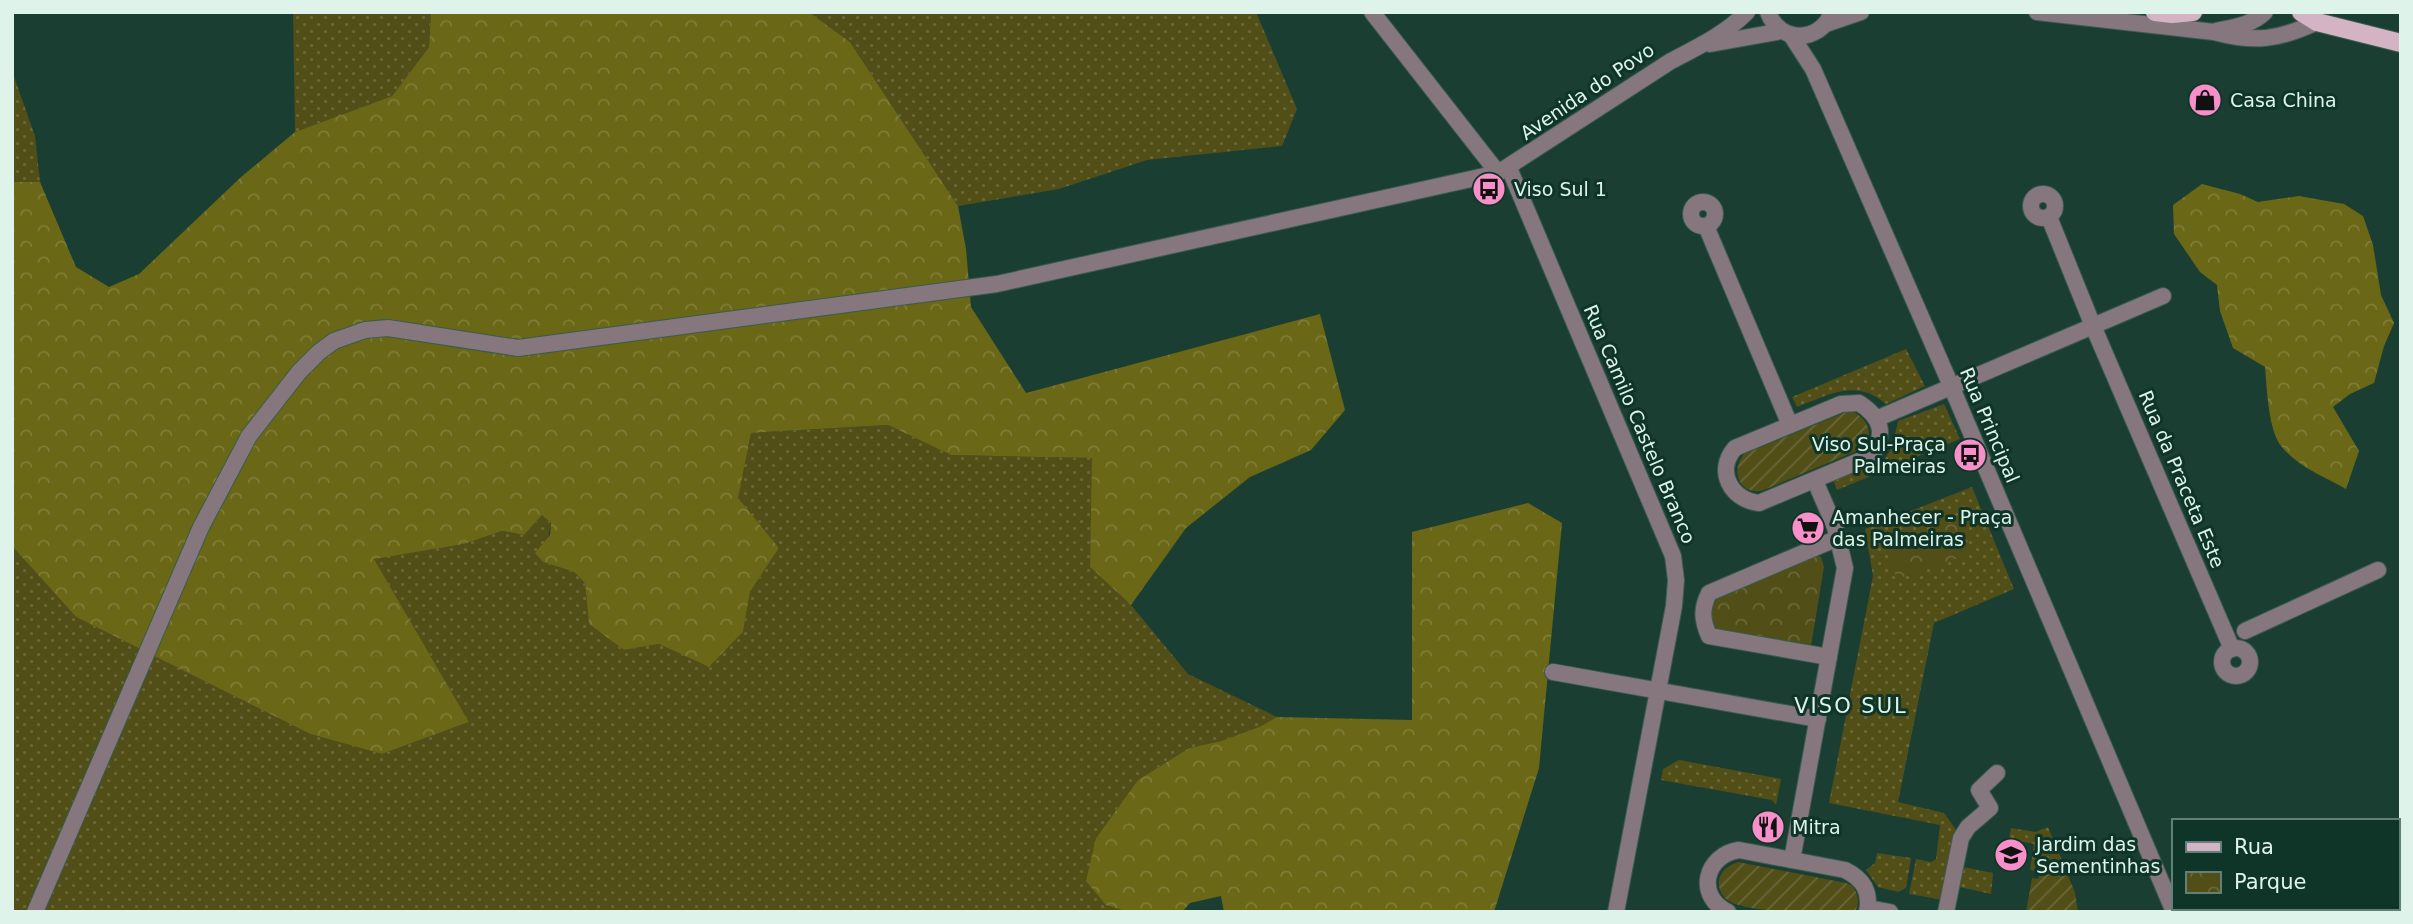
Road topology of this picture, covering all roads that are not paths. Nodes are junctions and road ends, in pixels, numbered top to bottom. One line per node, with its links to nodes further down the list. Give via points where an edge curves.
1 (1372, 12): 19 (street, Rua Camilo Castelo Branco)
2 (1747, 12): 16 (street, Avenida do Povo)
3 (1768, 12): 13 (street, via 1775,25)
4 (1861, 12): 11 (street, Avenida do Povo)
5 (2037, 12): 12 (street)
6 (2155, 12): 7 (main road)
7 (2193, 12)
8 (2265, 12): 12 (street, via 2258,20)
9 (2301, 12): 10 (main road)
10 (2317, 22): 12 (street, via 2290,35 2256,40); 14 (main road)
11 (1825, 23): 13 (street, Avenida do Povo, via 1805,36); 18 (street)
12 (2214, 32)
13 (1787, 33): 16 (street, Avenida do Povo); 18 (street, Rua Principal)
14 (2381, 39): 15 (main road); 17 (main road)
15 (2401, 43)
16 (1700, 46): 19 (street, Avenida do Povo)
17 (2401, 56)
18 (1813, 69): 24 (street, Rua Principal)
19 (1504, 171): 34 (street, Rua Camilo Castelo Branco, via 1673,556 1674,606); 40 (street, via 997,285 519,348 388,328 334,341 299,373 249,436 201,527)
20 (2049, 216): 23 (street, Rua da Praceta Este)
21 (1706, 226): 26 (street)
22 (2163, 296): 23 (street)
23 (2093, 326): 24 (street); 31 (street, Rua da Praceta Este)
24 (1952, 388): 25 (street); 38 (street, Rua Principal)
25 (1876, 419): 26 (street, via 1872,411 1850,403); 27 (street, via 1881,429 1879,445 1871,456)
26 (1790, 425): 27 (street, via 1735,449 1727,457 1725,473 1737,496 1759,503)
27 (1815, 481): 28 (street)
28 (1838, 538): 32 (street, via 1845,568); 32 (street, via 1709,593 1703,605 1709,636)
29 (2378, 570): 30 (street)
30 (2245, 631)
31 (2232, 649)
32 (1829, 657): 35 (street)
33 (1553, 672): 34 (street)
34 (1657, 691): 35 (street); 41 (street, Rua Camilo Castelo Branco)
35 (1818, 719): 37 (street)
36 (1997, 773): 44 (street, via 1979,790 1990,808 1961,838)
37 (1792, 860): 39 (street, via 1845,870 1858,877 1867,889); 42 (street, via 1727,852 1712,868 1708,891)
38 (2172, 907)
39 (1867, 910): 43 (street)
40 (35, 912)
41 (1616, 912)
42 (1728, 912)
43 (1890, 912)
44 (1946, 912)

